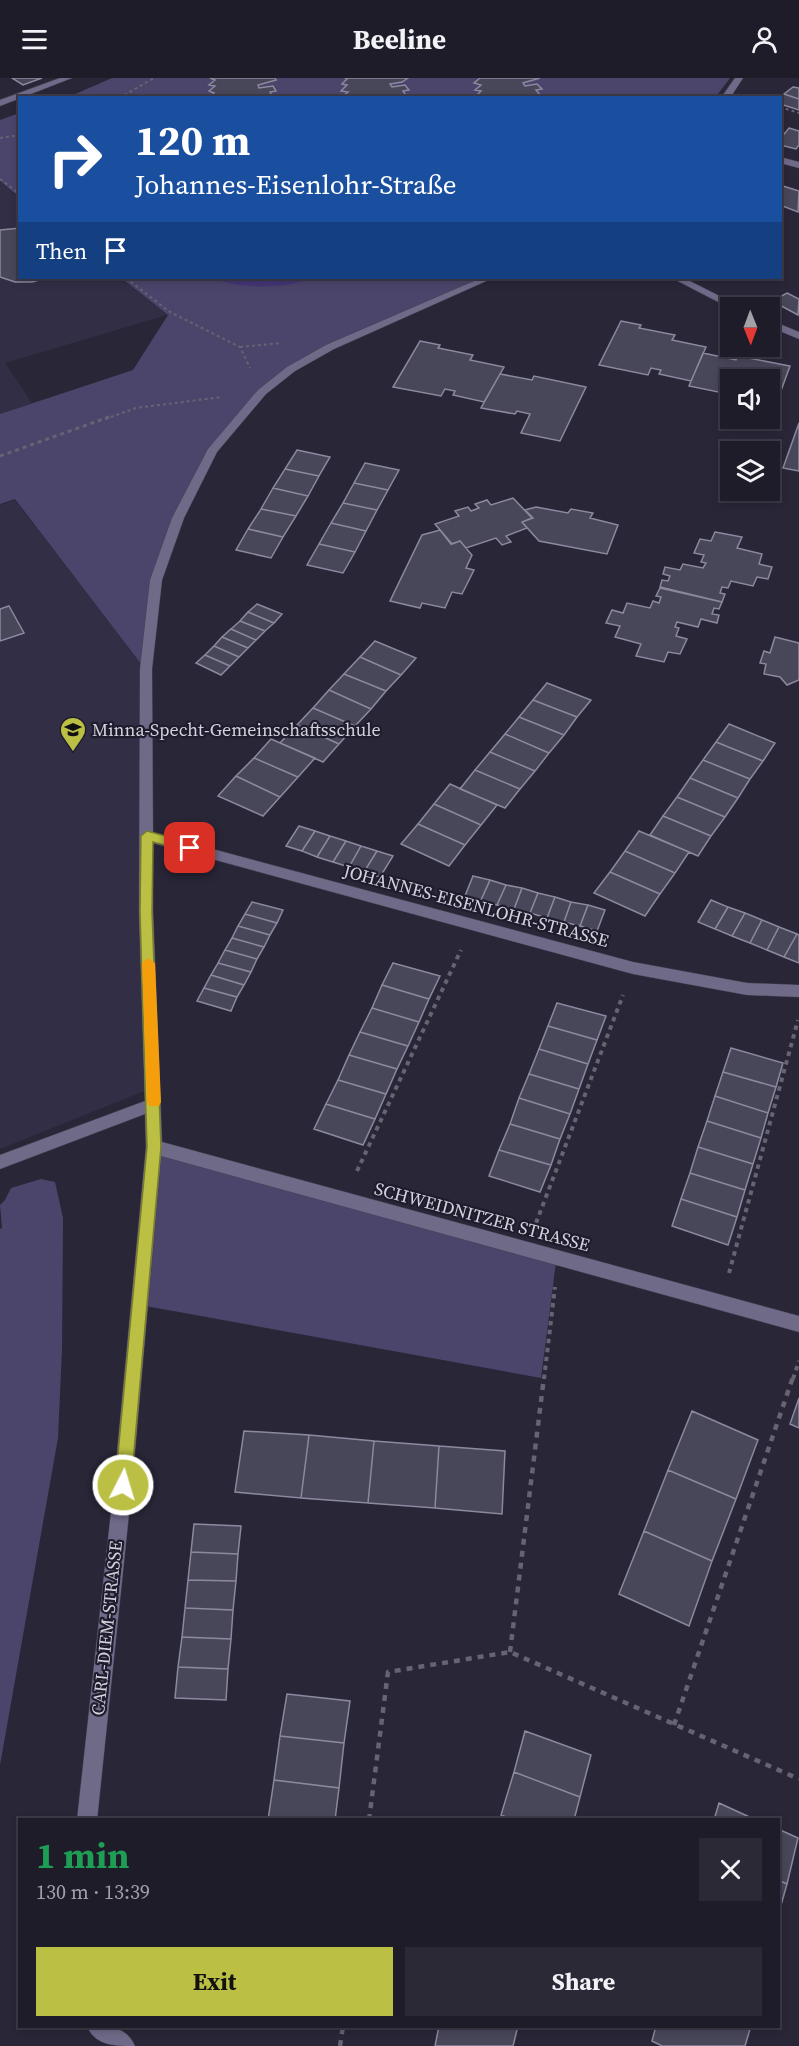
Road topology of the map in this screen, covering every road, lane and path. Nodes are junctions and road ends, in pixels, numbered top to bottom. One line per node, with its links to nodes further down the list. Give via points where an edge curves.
1 (68, 78): 5 (street)
2 (153, 78): 6 (path)
3 (739, 78): 7 (street)
4 (18, 96): 8 (street)
5 (19, 96)
6 (122, 96)
7 (726, 96)
8 (0, 103)
9 (782, 108): 10 (path)
10 (799, 113)
11 (18, 135): 12 (path)
12 (0, 138)
13 (782, 161): 14 (street)
14 (799, 165)
15 (0, 179): 16 (path)
16 (18, 192)
17 (127, 279): 23 (path, via 170,312 240,347)
18 (486, 279): 23 (street, CARL-DIEM-STRASSE, via 330,347 291,369)
19 (678, 279): 20 (street)
20 (720, 299)
21 (780, 327): 22 (street)
22 (799, 336)
23 (262, 392): 24 (path, via 136,408); 25 (street, CARL-DIEM-STRASSE, via 212,451 178,518 156,580 146,669)
24 (0, 456)
25 (147, 836): 26 (street, JOHANNES-EISENLOHR-STRASSE); 30 (street, CARL-DIEM-STRASSE)
26 (473, 924): 27 (street, JOHANNES-EISENLOHR-STRASSE); 33 (path)
27 (633, 968): 28 (street, JOHANNES-EISENLOHR-STRASSE, via 747,989); 34 (path)
28 (799, 991)
29 (799, 1017): 36 (path)
30 (154, 1104): 31 (street, CARL-DIEM-STRASSE); 32 (street)
31 (154, 1147): 33 (street, SCHWEIDNITZER STRASSE); 42 (street, CARL-DIEM-STRASSE)
32 (0, 1162)
33 (344, 1199): 34 (street, SCHWEIDNITZER STRASSE)
34 (527, 1249): 35 (street, SCHWEIDNITZER STRASSE)
35 (559, 1258): 36 (street, SCHWEIDNITZER STRASSE); 39 (path)
36 (721, 1303): 37 (street, SCHWEIDNITZER STRASSE)
37 (799, 1324)
38 (799, 1361): 40 (path)
39 (510, 1652): 40 (path); 43 (path, via 388,1672)
40 (675, 1725): 41 (path)
41 (799, 1779)
42 (87, 1818)
43 (369, 1818)
44 (100, 2028): 46 (street)
45 (342, 2028): 47 (path)
46 (124, 2046)
47 (340, 2046)

